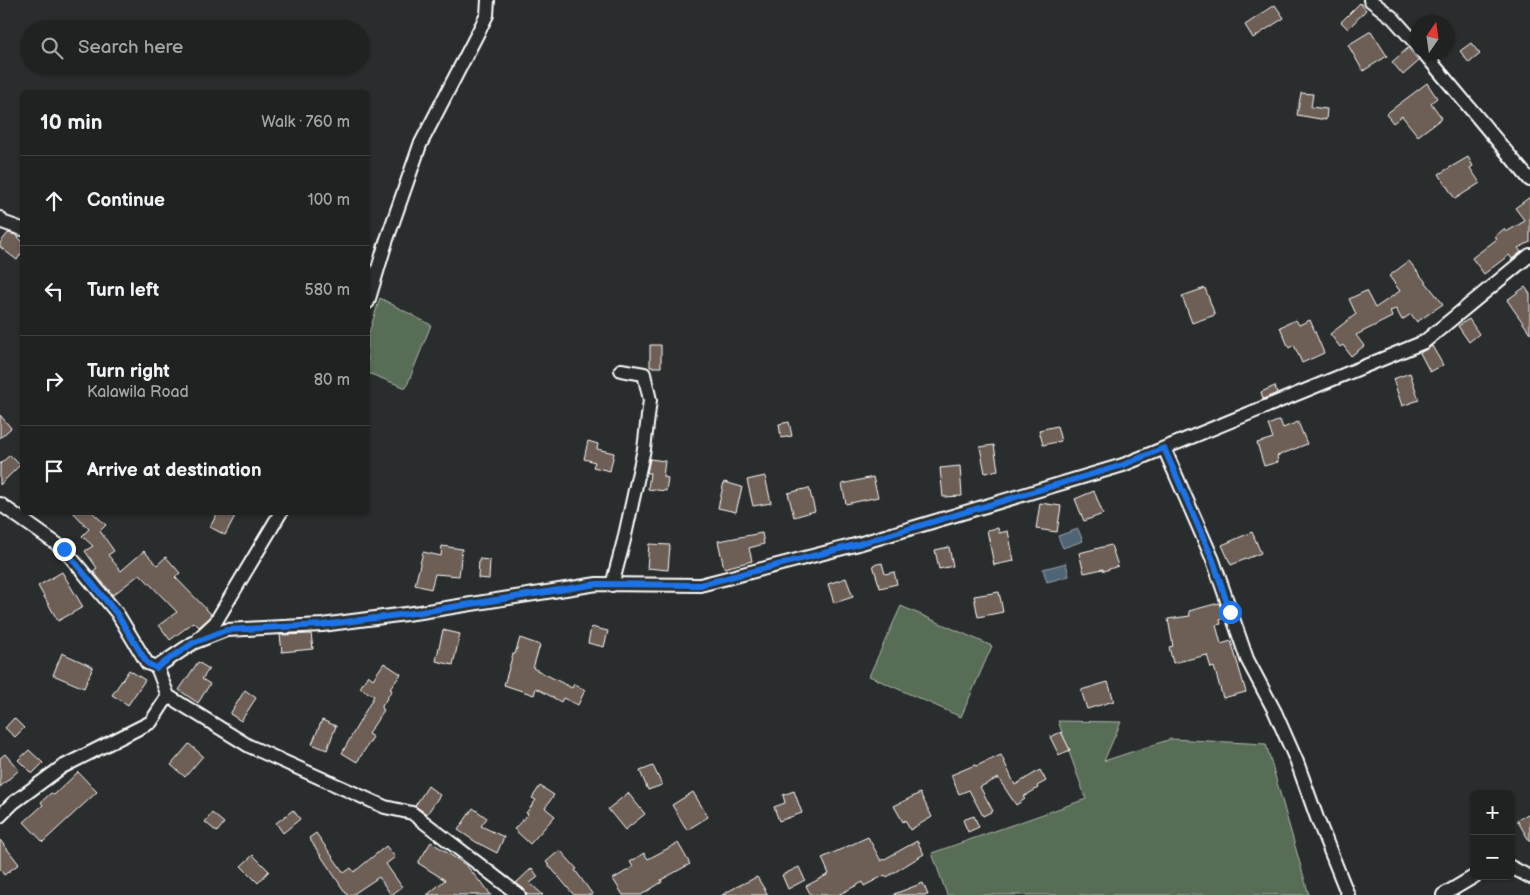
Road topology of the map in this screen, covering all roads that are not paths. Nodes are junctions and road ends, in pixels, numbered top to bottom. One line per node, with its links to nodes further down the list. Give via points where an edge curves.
1 (488, 0): 9 (street, via 487,15 420,144)
2 (1370, 0): 3 (street)
3 (1410, 37)
4 (1430, 60): 5 (street)
5 (1530, 180)
6 (0, 218): 7 (street, via 2,222)
7 (20, 228)
8 (1530, 256): 11 (street, via 1424,342)
9 (370, 291)
10 (622, 370): 14 (street, via 644,374 650,400 644,449)
11 (1164, 448): 14 (street, via 1123,465 874,539 700,585); 23 (street, via 1213,560 1247,659 1297,762)
12 (0, 504): 16 (street, via 64,549 117,614 147,663)
13 (279, 515): 15 (street, via 215,623)
14 (612, 585): 15 (street, via 597,584 322,625 226,630)
15 (193, 643): 16 (street)
16 (156, 668): 17 (street)
17 (168, 696): 18 (street, via 151,722 62,767); 22 (street, via 249,746 385,807 412,813)
18 (0, 816)
19 (1515, 869): 20 (street)
20 (1530, 877)
21 (1470, 879): 24 (street)
22 (519, 895)
23 (1348, 895)
24 (1444, 895)

